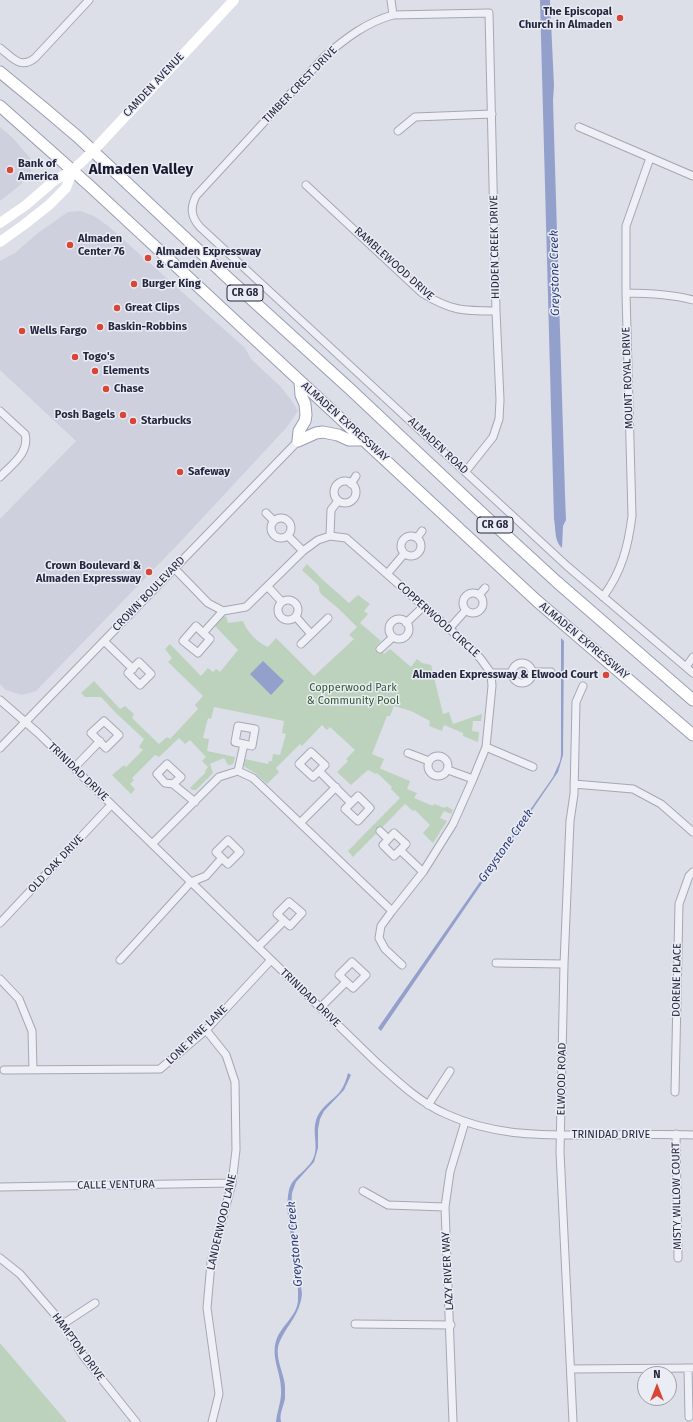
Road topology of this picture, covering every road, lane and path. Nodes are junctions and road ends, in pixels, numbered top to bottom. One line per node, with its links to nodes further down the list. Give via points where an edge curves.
1 (89, 0): 6 (street, via 35,58 28,62 15,60)
2 (234, 0): 12 (main road, CAMDEN AVENUE)
3 (391, 0): 5 (street)
4 (489, 13): 5 (street, TIMBER CREST DRIVE); 9 (street, HIDDEN CREEK DRIVE)
5 (393, 15): 17 (street, TIMBER CREST DRIVE, via 362,28 325,56 196,196)
6 (0, 48)
7 (0, 72): 12 (main road, CR G8)
8 (0, 106): 14 (main road, ALMADEN EXPRESSWAY / CR G8)
9 (492, 114): 11 (street, via 415,117); 22 (street, HIDDEN CREEK DRIVE)
10 (579, 127): 13 (street)
11 (398, 131)
12 (93, 151): 14 (main road, CAMDEN AVENUE); 70 (main road, CR G8, via 501,531)
13 (650, 158): 15 (street); 20 (street, MOUNT ROYAL DRIVE, via 626,226)
14 (73, 170): 18 (main road, CAMDEN AVENUE, via 55,180); 19 (main road, CAMDEN AVENUE, via 66,188 49,205); 23 (main road, ALMADEN EXPRESSWAY / CR G8)
15 (693, 176)
16 (306, 185): 22 (street, RAMBLEWOOD DRIVE, via 422,293 456,310)
17 (191, 210): 27 (street, ALMADEN ROAD, via 200,228)
18 (0, 223)
19 (0, 242)
20 (626, 294): 21 (street, via 655,293); 45 (street, MOUNT ROYAL DRIVE, via 632,516 629,542 620,571)
21 (693, 300)
22 (496, 311): 27 (street, HIDDEN CREEK DRIVE, via 499,419 493,437)
23 (300, 382): 25 (main road, via 306,415); 26 (main road, ALMADEN EXPRESSWAY / CR G8)
24 (0, 410): 29 (street, via 25,434 26,439 24,452)
25 (298, 440): 26 (main road, via 323,432 338,434 349,440); 40 (street, CROWN BOULEVARD)
26 (364, 440): 72 (main road, ALMADEN EXPRESSWAY / CR G8, via 537,601)
27 (466, 471): 45 (street, ALMADEN ROAD)
28 (356, 476): 30 (street)
29 (0, 477)
30 (351, 484): 31 (street, via 355,490 354,497 345,503); 31 (street, via 344,482 336,486 334,496)
31 (338, 501): 36 (street, via 331,510)
32 (266, 513): 33 (street)
33 (274, 521): 35 (street, via 280,518 290,523 291,530); 35 (street, via 270,530 273,536 282,539)
34 (422, 531): 37 (street)
35 (288, 536): 38 (street)
36 (330, 536): 38 (street, via 318,540); 41 (street, COPPERWOOD CIRCLE, via 346,538)
37 (417, 538): 39 (street, via 410,536 404,539 401,545); 39 (street, via 421,543 421,550 417,555)
38 (303, 551): 42 (street)
39 (404, 554): 41 (street)
40 (174, 568): 49 (street, via 208,603); 57 (street, CROWN BOULEVARD)
41 (387, 574): 47 (street, COPPERWOOD CIRCLE)
42 (268, 587): 46 (street); 49 (street, via 246,607)
43 (485, 588): 44 (street)
44 (479, 595): 48 (street, via 482,600 480,609 472,612); 48 (street, via 466,595 463,601)
45 (603, 597): 61 (street, ALMADEN ROAD)
46 (282, 602): 50 (street, via 295,602 299,611); 50 (street, via 278,610 280,617 290,620)
47 (424, 606): 52 (street); 53 (street, COPPERWOOD CIRCLE)
48 (466, 610): 53 (street)
49 (223, 611): 54 (street)
50 (296, 617): 55 (street)
51 (328, 618): 55 (street)
52 (406, 622): 56 (street, via 398,620 392,623 390,632); 56 (street, via 409,629 407,635 399,639)
53 (449, 629): 65 (street, COPPERWOOD CIRCLE, via 480,658)
54 (203, 633)
55 (311, 634): 58 (street)
56 (393, 636): 59 (street)
57 (104, 641): 62 (street); 71 (street, CROWN BOULEVARD)
58 (301, 644)
59 (380, 649)
60 (693, 656): 61 (street)
61 (686, 667): 67 (street, ALMADEN ROAD)
62 (133, 669)
63 (532, 672): 64 (street); 66 (street, via 524,663 517,664); 66 (street, via 531,678 523,683 514,679)
64 (551, 672)
65 (491, 673): 66 (street); 75 (street)
66 (512, 673)
67 (693, 673)
68 (583, 686): 86 (street, ELWOOD ROAD, via 576,702)
69 (0, 700): 71 (street, TRINIDAD DRIVE)
70 (693, 700)
71 (25, 722): 76 (street, CROWN BOULEVARD); 80 (street, TRINIDAD DRIVE)
72 (693, 735)
73 (100, 741): 80 (street)
74 (244, 744): 82 (street)
75 (486, 747): 79 (street); 84 (street)
76 (0, 748)
77 (408, 753): 78 (street)
78 (429, 761): 81 (street, via 441,756 447,760); 81 (street, via 429,771 434,776 440,776)
79 (533, 767)
80 (74, 768): 90 (street, TRINIDAD DRIVE)
81 (448, 770): 84 (street)
82 (238, 771): 88 (street, via 219,777); 91 (street, via 253,778)
83 (318, 771): 87 (street)
84 (473, 779): 98 (street, via 454,824)
85 (173, 784): 88 (street)
86 (574, 784): 93 (street, via 633,789 661,804); 108 (street, ELWOOD ROAD)
87 (336, 788): 89 (street); 91 (street)
88 (195, 802): 95 (street)
89 (351, 803)
90 (111, 805): 95 (street, TRINIDAD DRIVE); 103 (street, OLD OAK DRIVE)
91 (300, 823): 101 (street)
92 (380, 831): 94 (street)
93 (693, 832)
94 (388, 839): 96 (street, via 383,845 394,856); 96 (street, via 394,833 398,836 406,844)
95 (152, 844): 100 (street, TRINIDAD DRIVE)
96 (400, 850): 98 (street)
97 (222, 858): 100 (street, via 206,876)
98 (424, 872): 101 (street)
99 (693, 872): 117 (street, DORENE PLACE, via 689,876 679,904)
100 (191, 882): 104 (street, TRINIDAD DRIVE); 105 (street)
101 (392, 911): 109 (street, via 381,926 378,938 385,949)
102 (284, 920): 104 (street)
103 (0, 923)
104 (258, 947): 106 (street, TRINIDAD DRIVE)
105 (120, 960)
106 (271, 960): 112 (street, TRINIDAD DRIVE); 113 (street, LONE PINE LANE)
107 (496, 963): 108 (street)
108 (564, 964): 120 (street, ELWOOD ROAD)
109 (402, 965)
110 (0, 980): 115 (street, via 19,999 32,1031)
111 (346, 982): 112 (street)
112 (320, 1008): 118 (street, TRINIDAD DRIVE, via 399,1083)
113 (206, 1030): 115 (street, LONE PINE LANE, via 160,1069); 123 (street, LANDERWOOD LANE, via 226,1055 235,1082 236,1150)
114 (4, 1070): 115 (street, LONE PINE LANE)
115 (33, 1070)
116 (450, 1071): 118 (street)
117 (675, 1092)
118 (428, 1105): 119 (street, TRINIDAD DRIVE)
119 (465, 1122): 120 (street, TRINIDAD DRIVE, via 493,1130 525,1134); 126 (street, LAZY RIVER WAY, via 450,1172)
120 (561, 1134): 121 (street, TRINIDAD DRIVE); 134 (street, ELWOOD ROAD)
121 (676, 1134): 122 (street, TRINIDAD DRIVE); 128 (street, MISTY WILLOW COURT)
122 (693, 1135)
123 (232, 1183): 124 (street, CALLE VENTURA); 137 (street, LANDERWOOD LANE, via 211,1263 207,1308 219,1394)
124 (0, 1187)
125 (363, 1191): 126 (street, via 388,1204)
126 (445, 1207): 132 (street, LAZY RIVER WAY)
127 (0, 1258): 130 (street, HAMPTON DRIVE, via 20,1274)
128 (678, 1258)
129 (95, 1303): 130 (street)
130 (63, 1324): 136 (street, HAMPTON DRIVE, via 84,1357)
131 (355, 1324): 132 (street)
132 (451, 1325): 138 (street, LAZY RIVER WAY)
133 (691, 1368): 134 (street); 135 (street)
134 (571, 1369): 139 (street, ELWOOD ROAD)
135 (689, 1417)
136 (136, 1422)
137 (212, 1422)
138 (453, 1422)
139 (573, 1422)

